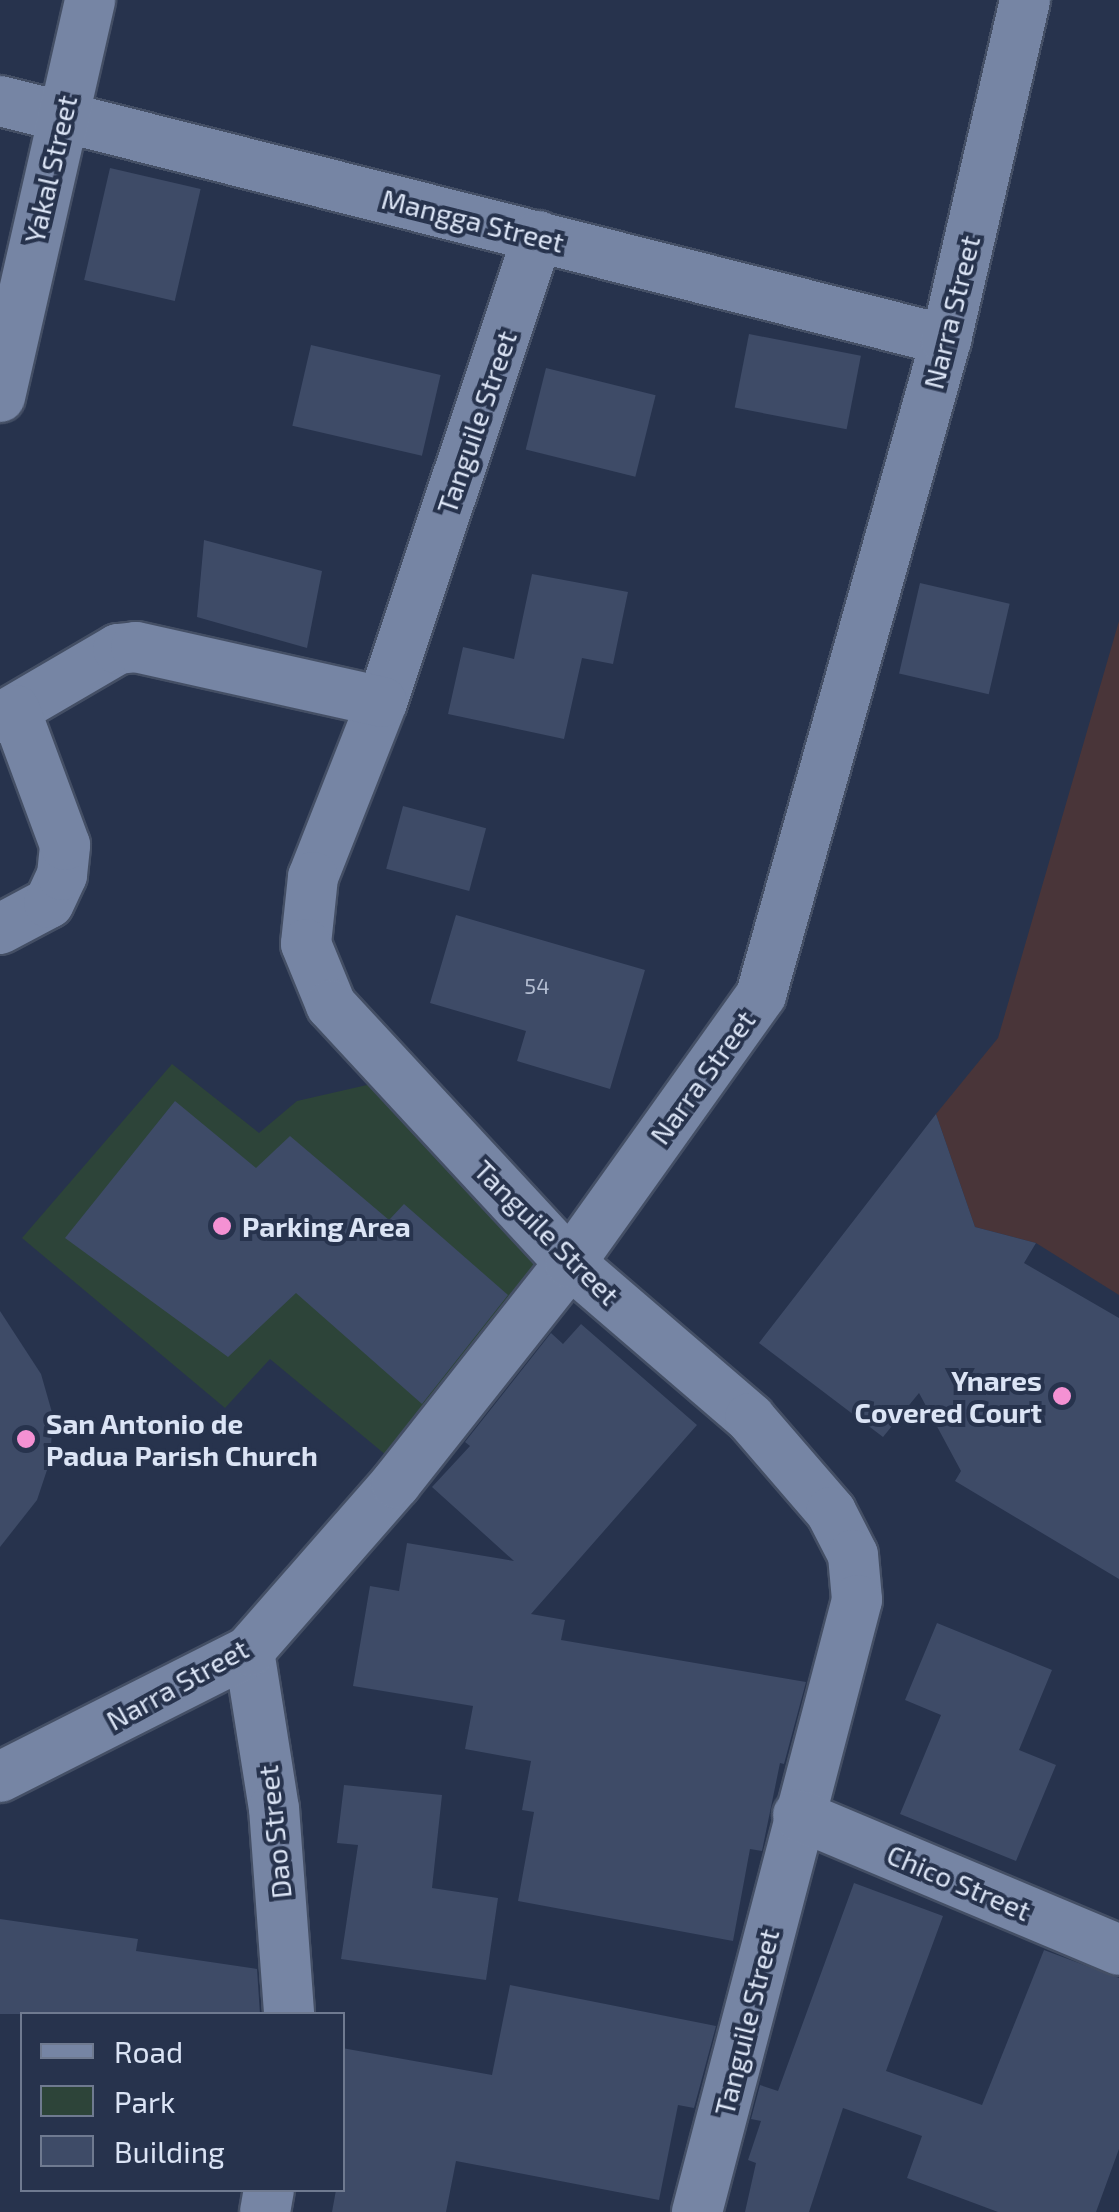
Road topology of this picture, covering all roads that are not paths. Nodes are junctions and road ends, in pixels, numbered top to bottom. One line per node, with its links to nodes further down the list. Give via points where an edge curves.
1 (90, 0): 4 (street, Yakal Street)
2 (1024, 0): 6 (street, Narra Street)
3 (0, 100): 4 (street, Mangga Street)
4 (61, 116): 5 (street, Mangga Street); 7 (street, Yakal Street)
5 (538, 236): 6 (street, Mangga Street); 8 (street, Tanguile Street)
6 (946, 340): 11 (street, Narra Street, via 761,995)
7 (0, 397)
8 (382, 702): 9 (street, via 136,647 118,649); 11 (street, Tanguile Street, via 313,877 306,944 331,1004)
9 (8, 714): 10 (street, via 64,845 62,876 49,903)
10 (0, 929)
11 (570, 1262): 12 (street, Narra Street, via 396,1482); 14 (street, Tanguile Street, via 750,1418 831,1512 853,1555 857,1600)
12 (249, 1651): 13 (street, Narra Street); 16 (street, Dao Street, via 274,1808)
13 (0, 1778)
14 (798, 1815): 15 (street, Chico Street); 17 (street, Tanguile Street)
15 (1119, 1950)
16 (290, 2012)
17 (698, 2212)

